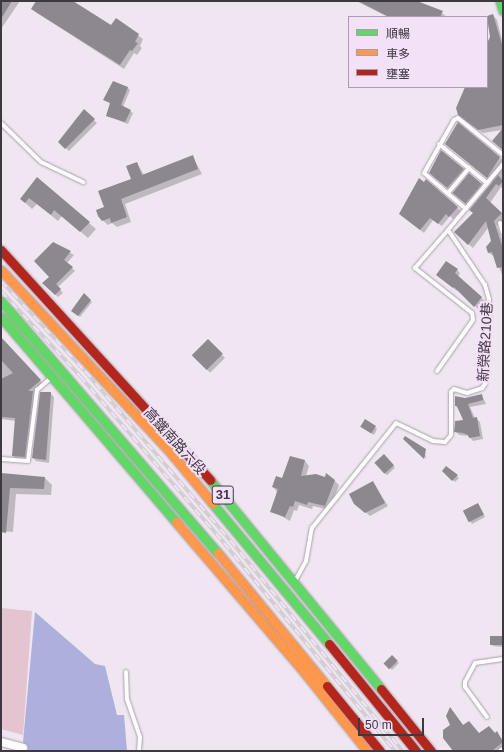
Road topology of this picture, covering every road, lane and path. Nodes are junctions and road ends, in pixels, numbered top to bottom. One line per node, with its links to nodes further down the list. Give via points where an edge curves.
1 (500, 1): 2 (main road)
2 (503, 11)
3 (1, 123): 8 (lane, via 41,162)
4 (439, 144): 5 (lane, via 458,118); 7 (lane); 10 (lane, via 424,173)
5 (503, 155)
6 (503, 164): 9 (lane)
7 (469, 168): 9 (lane); 10 (lane)
8 (83, 182)
9 (487, 183): 11 (lane)
10 (448, 194): 11 (lane)
11 (466, 209): 13 (lane)
12 (500, 223): 14 (lane)
13 (448, 230): 19 (lane, via 416,268 472,313 473,320); 26 (lane, 新榮路210巷, via 485,285 489,299 485,384 482,388 467,393 454,389 451,392 451,435 445,442 433,441 396,423 312,528 306,561)
14 (503, 233)
15 (1, 250): 23 (main road, 高鐵南路六段 / 31)
16 (1, 270): 21 (main road, 高鐵南路六段 / 31)
17 (1, 301): 25 (main road)
18 (1, 317): 20 (main road)
19 (437, 371)
20 (53, 376): 22 (lane, via 37,390 28,461); 24 (main road)
21 (170, 452): 23 (main road); 36 (main road, 高鐵南路六段 / 31)
22 (1, 459)
23 (207, 476): 26 (main road, 高鐵南路六段 / 31)
24 (145, 483): 25 (main road); 34 (main road)
25 (188, 516): 35 (main road)
26 (295, 581): 37 (main road, 高鐵南路六段 / 31)
27 (503, 659): 29 (lane, via 475,663 465,682 465,687)
28 (126, 672): 33 (lane, via 126,699 140,738)
29 (487, 717)
30 (1, 742): 31 (street)
31 (23, 748)
32 (503, 749): 38 (lane)
33 (139, 751)
34 (367, 751)
35 (380, 751)
36 (416, 751)
37 (431, 751)
38 (500, 751)

